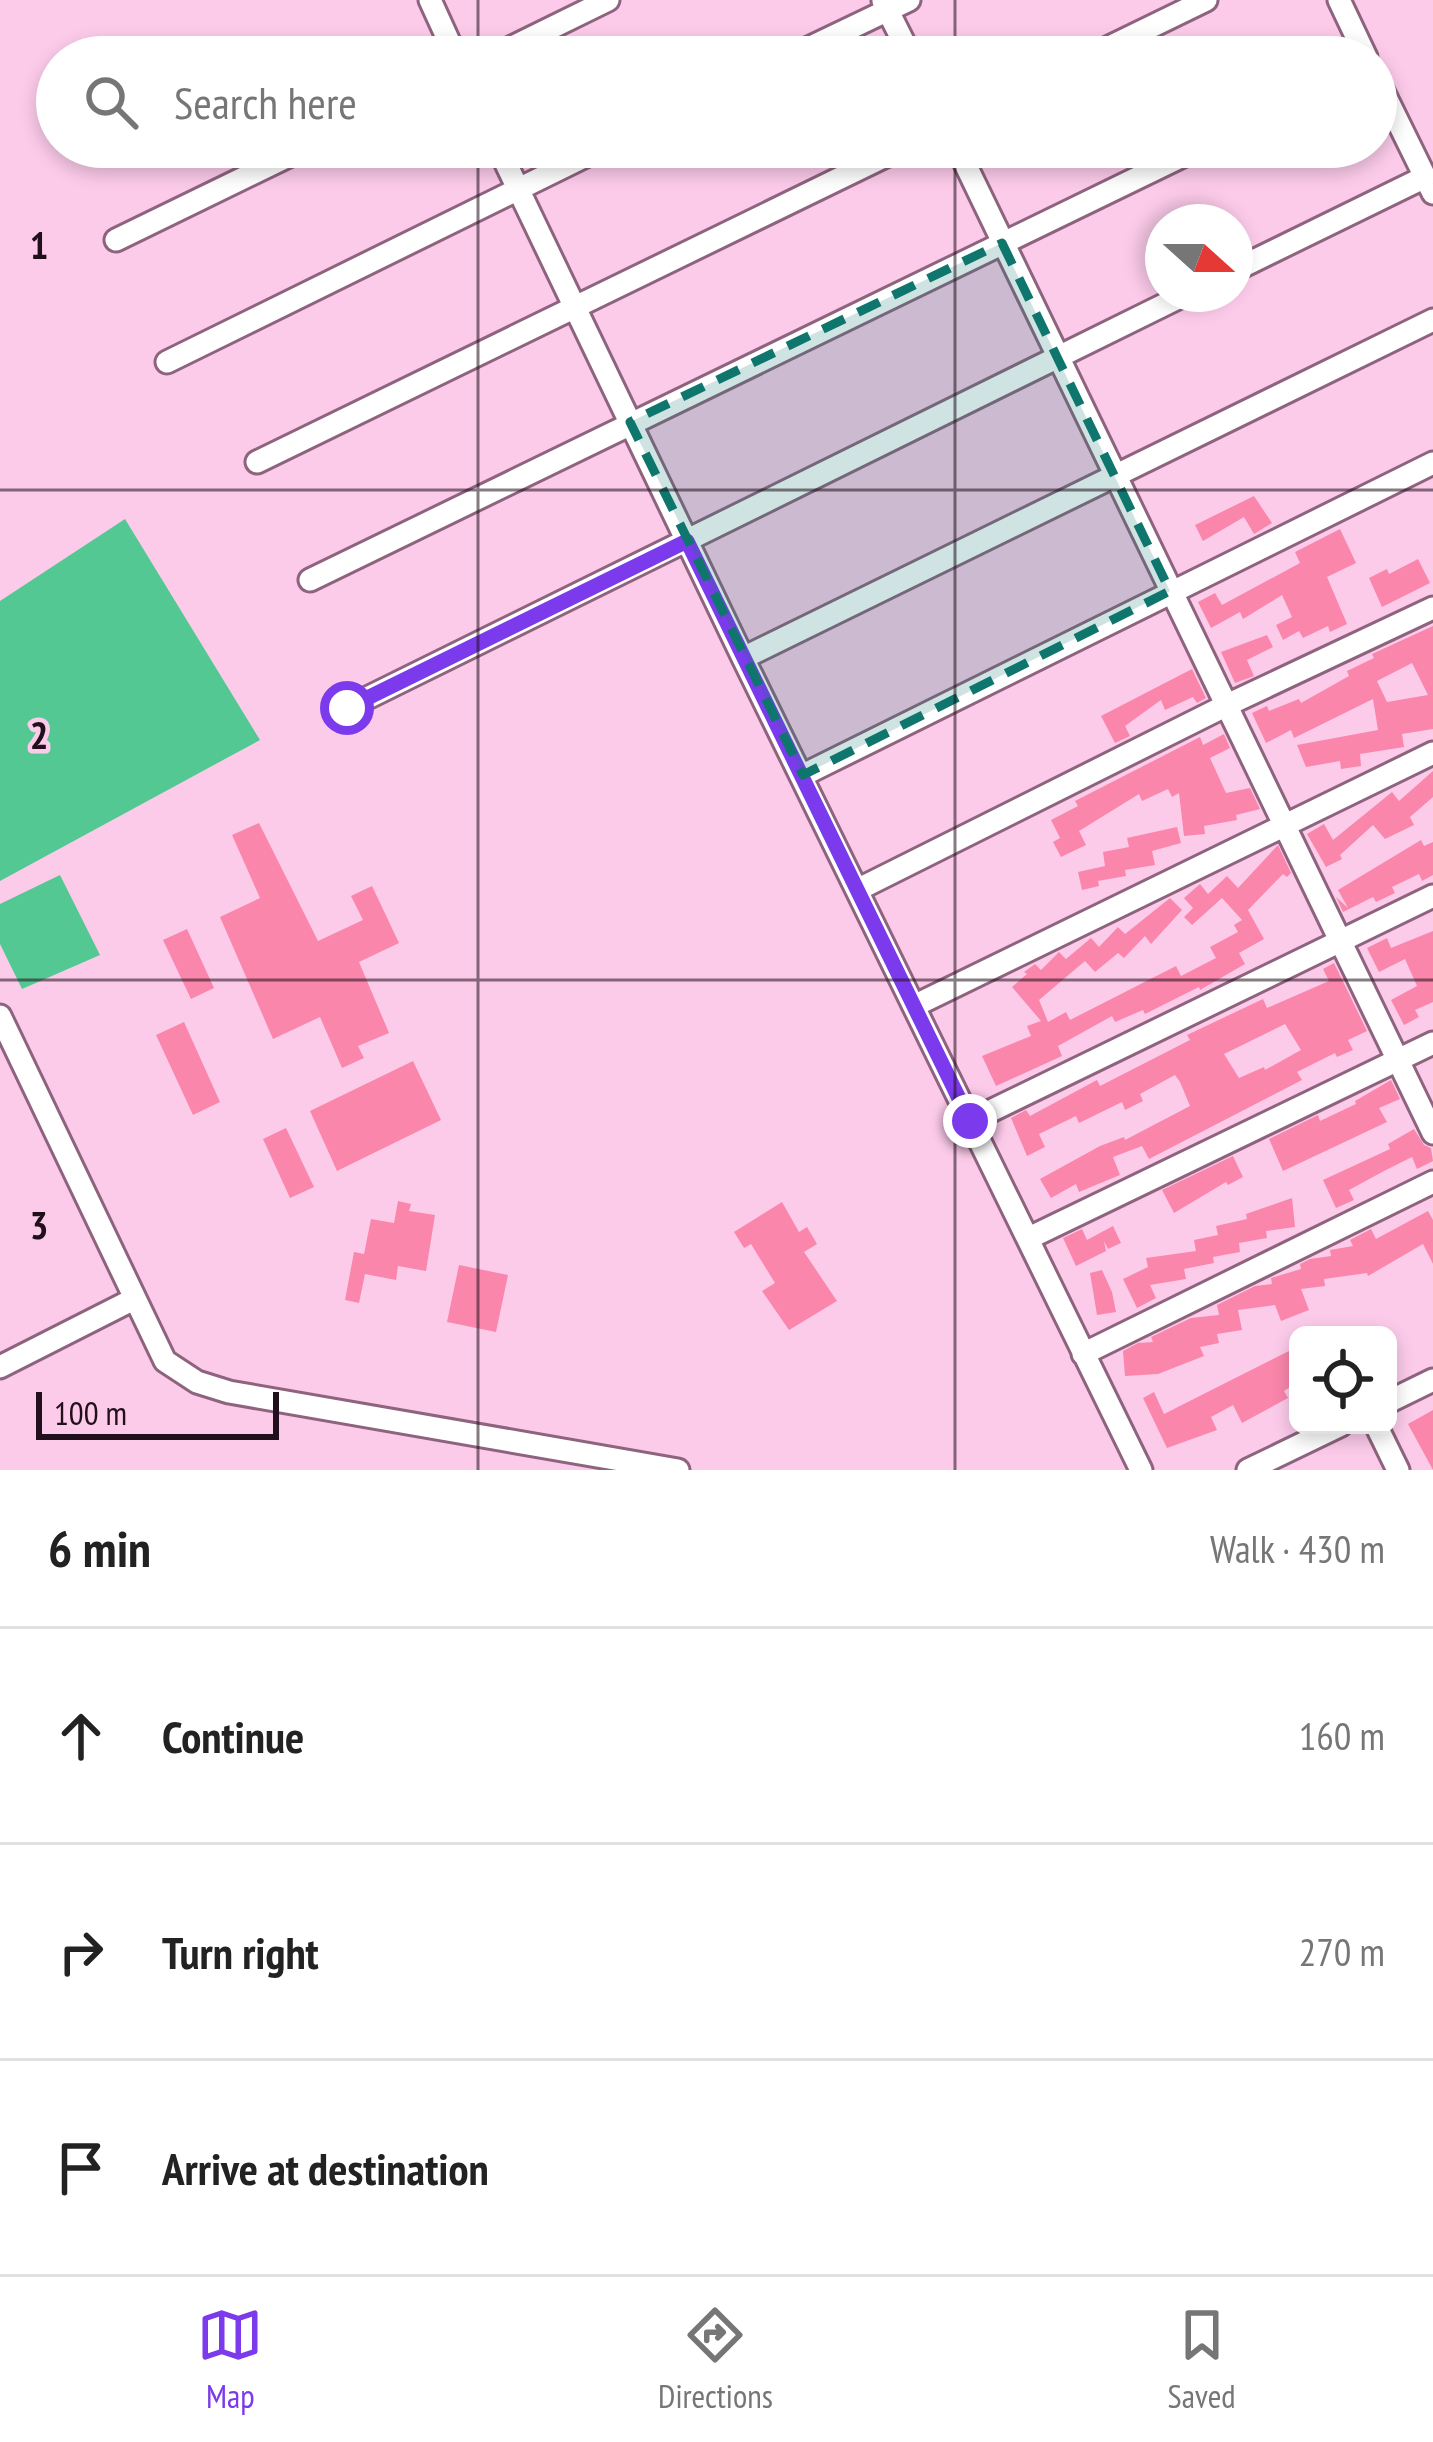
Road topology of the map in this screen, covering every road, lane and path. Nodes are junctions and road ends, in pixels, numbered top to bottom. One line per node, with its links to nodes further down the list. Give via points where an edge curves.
1 (430, 0): 7 (street)
2 (608, 0): 8 (street)
3 (908, 0): 6 (street)
4 (1206, 0): 11 (street)
5 (1339, 0): 12 (street)
6 (885, 5): 9 (street); 10 (street)
7 (446, 36)
8 (534, 36)
9 (828, 36)
10 (900, 36)
11 (1132, 36)
12 (1356, 36)
13 (1397, 119): 20 (street)
14 (264, 168): 22 (street)
15 (508, 168): 21 (street)
16 (560, 168): 21 (street)
17 (861, 168): 25 (street)
18 (967, 168): 23 (street)
19 (1157, 168): 23 (street)
20 (1429, 185): 24 (street)
21 (518, 188): 25 (street); 29 (street)
22 (116, 240)
23 (1002, 243): 28 (street); 30 (street)
24 (1253, 262)
25 (575, 306): 30 (street); 31 (street)
26 (1150, 312): 28 (street)
27 (1433, 320): 33 (street)
28 (1058, 358): 33 (street); 34 (street)
29 (167, 362)
30 (630, 422): 34 (street); 35 (street)
31 (257, 461)
32 (1433, 464): 36 (street)
33 (1114, 473): 36 (street); 38 (street)
34 (687, 541): 38 (street); 40 (street)
35 (310, 580)
36 (1170, 591): 39 (street); 42 (street)
37 (1433, 608): 39 (street)
38 (743, 658): 42 (street)
39 (1227, 705): 43 (street); 44 (street)
40 (347, 708)
41 (1433, 753): 43 (street)
42 (803, 776): 44 (street)
43 (1285, 825): 46 (street); 47 (street)
44 (859, 889): 47 (street)
45 (1433, 896): 46 (street)
46 (1341, 939): 50 (street); 51 (street)
47 (916, 1005): 51 (street)
48 (0, 1016): 55 (street)
49 (1433, 1043): 50 (street)
50 (1399, 1059): 52 (street); 54 (street)
51 (970, 1121): 54 (street)
52 (1433, 1133)
53 (1433, 1183): 56 (street)
54 (1029, 1238): 56 (street)
55 (134, 1299): 57 (street); 63 (street, via 165,1360 197,1382)
56 (1083, 1354): 64 (street)
57 (0, 1367)
58 (1433, 1381): 59 (street)
59 (1397, 1398)
60 (1323, 1434): 62 (street)
61 (1380, 1434): 65 (street)
62 (1252, 1469)
63 (678, 1470)
64 (1142, 1470)
65 (1398, 1470)

